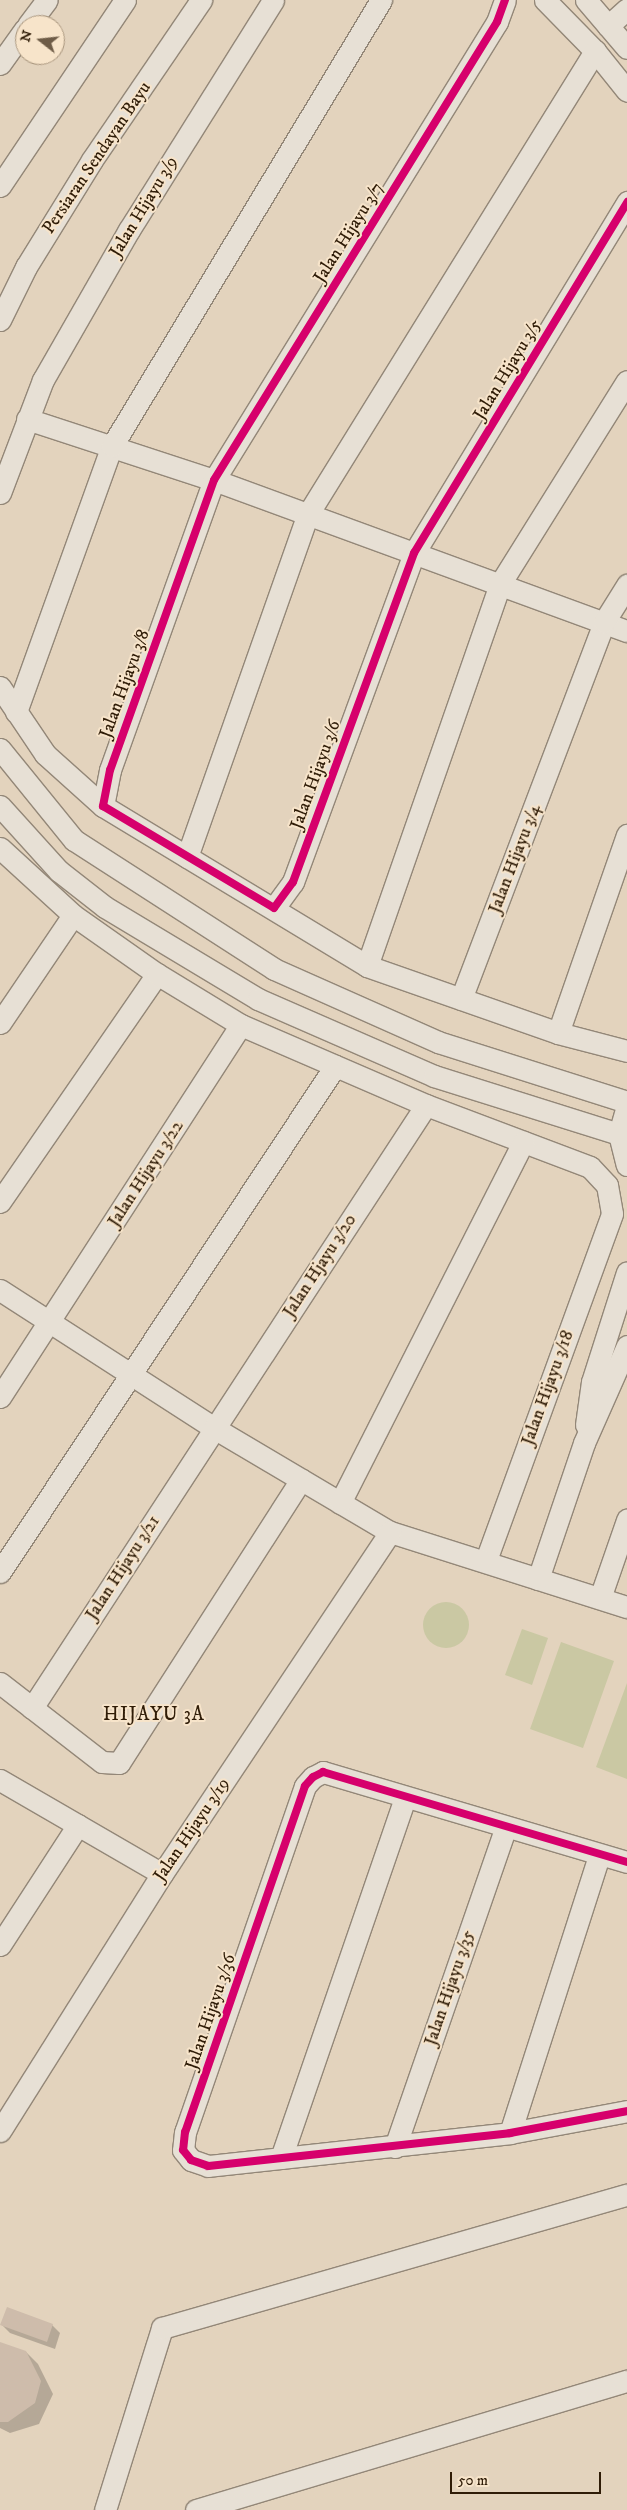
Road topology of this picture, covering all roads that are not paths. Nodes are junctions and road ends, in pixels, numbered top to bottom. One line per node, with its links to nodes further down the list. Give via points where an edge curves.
1 (46, 0): 10 (street)
2 (125, 0): 17 (street)
3 (201, 0): 19 (street, Persiaran Sendayan Bayu, via 87,168 26,267)
4 (273, 0): 21 (street, Jalan Hijayu 3/9, via 129,230 43,380)
5 (381, 0): 22 (street)
6 (505, 0): 23 (street, Jalan Hijayu 3/7, via 497,22)
7 (545, 0): 14 (street)
8 (586, 0): 11 (street)
9 (627, 9): 11 (street)
10 (35, 15)
11 (608, 26): 13 (street)
12 (15, 43): 15 (street)
13 (627, 48)
14 (595, 50): 16 (street); 25 (street)
15 (0, 64)
16 (627, 91)
17 (0, 186)
18 (627, 202): 26 (street, Jalan Hijayu 3/5)
19 (0, 320)
20 (627, 381): 27 (street)
21 (27, 419): 22 (street); 24 (street, Jalan Hijayu 3/9)
22 (112, 446): 23 (street); 32 (street)
23 (214, 480): 25 (street); 35 (street, Jalan Hijayu 3/8, via 110,770)
24 (0, 493)
25 (308, 514): 26 (street); 38 (street)
26 (414, 553): 27 (street); 39 (street, Jalan Hijayu 3/6, via 293,882)
27 (500, 584): 29 (street); 41 (street)
28 (627, 585): 29 (street, Jalan Hijayu 3/4)
29 (604, 622): 30 (street); 43 (street, Jalan Hijayu 3/4)
30 (627, 630)
31 (0, 687): 32 (street)
32 (16, 712): 35 (street, via 45,754)
33 (0, 750): 49 (street, via 74,840 274,970 438,1042)
34 (0, 806): 51 (street, via 59,871 98,901 258,999 434,1076)
35 (103, 806): 38 (street)
36 (627, 835): 46 (street)
37 (1, 850): 40 (street)
38 (187, 857): 39 (street)
39 (274, 908): 41 (street)
40 (73, 916): 42 (street); 44 (street)
41 (367, 966): 43 (street)
42 (157, 974): 45 (street); 54 (street)
43 (461, 999): 46 (street)
44 (0, 1024)
45 (241, 1025): 48 (street); 57 (street, Jalan Hijayu 3/22)
46 (558, 1033): 47 (street)
47 (627, 1051)
48 (335, 1066): 50 (street); 59 (street)
49 (627, 1104): 51 (street)
50 (426, 1105): 52 (street); 61 (street, Jalan Hjayu 3/20)
51 (619, 1134): 53 (street)
52 (524, 1142): 64 (street); 67 (street, Jalan Hijayu 3/18, via 590,1167 608,1185 612,1214)
53 (627, 1165)
54 (0, 1202)
55 (627, 1272): 62 (street, via 592,1382)
56 (0, 1290): 57 (street)
57 (50, 1324): 59 (street); 60 (street, Jalan Hijayu 3/22)
58 (627, 1346): 62 (street)
59 (130, 1374): 61 (street); 68 (street)
60 (0, 1397)
61 (214, 1428): 63 (street); 73 (street, Jalan Hijayu 3/21)
62 (584, 1443): 69 (street)
63 (300, 1479): 64 (street); 73 (street, via 119,1763 102,1762)
64 (340, 1502): 66 (street)
65 (627, 1520): 70 (street)
66 (390, 1532): 67 (street); 80 (street, Jalan Hijayu 3/19)
67 (485, 1562): 69 (street)
68 (0, 1572)
69 (538, 1579): 70 (street)
70 (600, 1598): 71 (street)
71 (627, 1607)
72 (0, 1682): 73 (street)
73 (32, 1708)
74 (0, 1780): 76 (street)
75 (405, 1798): 77 (street); 86 (street); 86 (street, Jalan Hijayu 3/36, via 323,1772 305,1786 185,2132 183,2150 192,2160 208,2166)
76 (78, 1825): 80 (street); 81 (street)
77 (505, 1830): 78 (street); 85 (street, Jalan Hijayu 3/35)
78 (599, 1855): 79 (street); 84 (street)
79 (627, 1862)
80 (162, 1874): 83 (street, Jalan Hijayu 3/19)
81 (0, 1945)
82 (627, 2111): 84 (street)
83 (3, 2118)
84 (510, 2133): 85 (street)
85 (395, 2147): 86 (street)
86 (282, 2158)
87 (627, 2195): 89 (street, via 162,2328)
88 (627, 2381): 90 (street)
89 (105, 2510)
90 (196, 2510)

